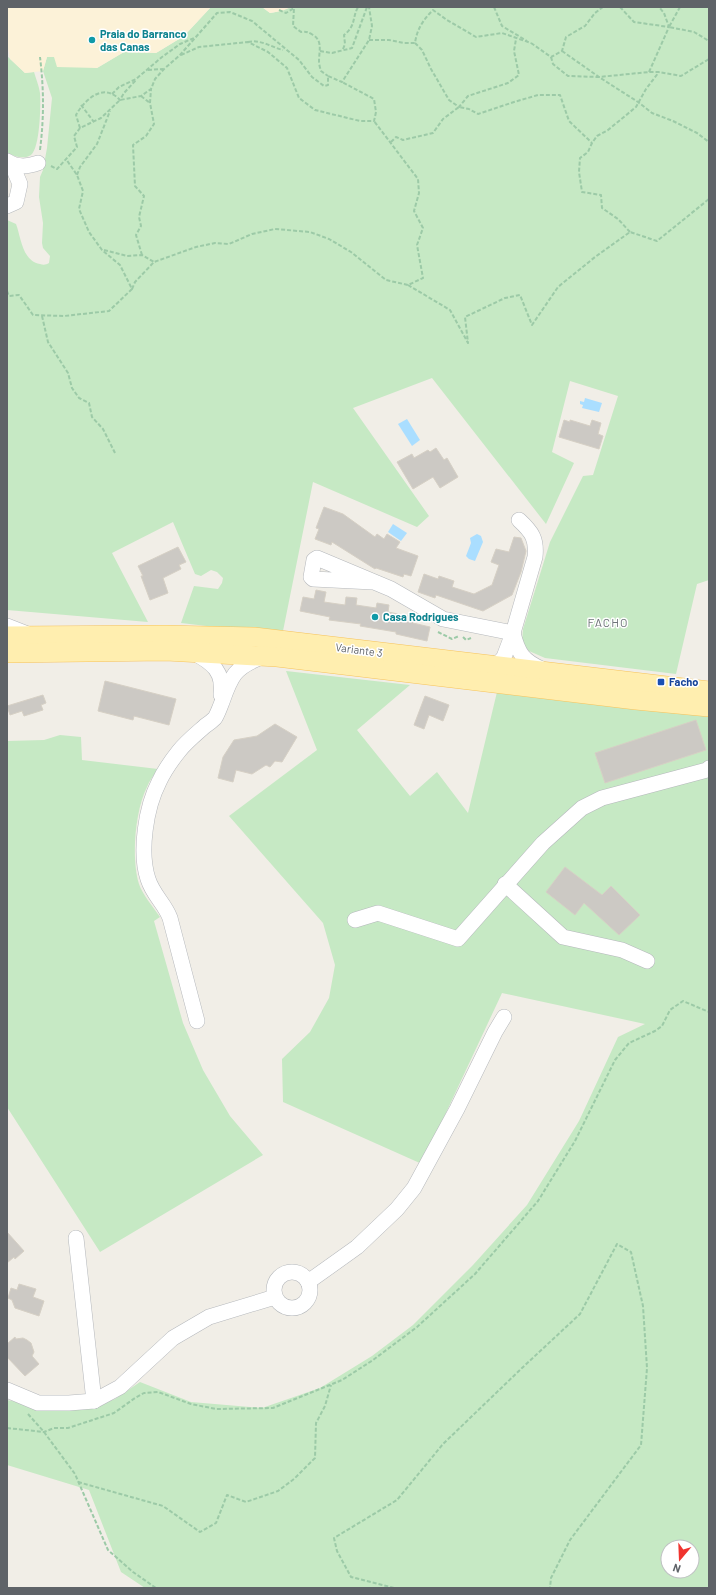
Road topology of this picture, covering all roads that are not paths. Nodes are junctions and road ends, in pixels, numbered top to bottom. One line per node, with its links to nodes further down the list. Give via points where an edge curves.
1 (10, 163): 2 (street, via 26,167); 3 (street, via 20,184 16,202)
2 (38, 163)
3 (7, 206)
4 (519, 520): 7 (street, via 527,527 537,546)
5 (373, 582): 7 (street, via 391,589 443,619)
6 (7, 626): 9 (street)
7 (513, 633): 13 (street, via 504,657 500,662); 14 (street, via 516,646 524,659)
8 (7, 636): 9 (main road, Variante 3)
9 (33, 636): 13 (main road, Variante 3, via 165,634 254,637)
10 (7, 653): 11 (main road, Variante 3)
11 (194, 653): 12 (main road, Variante 3); 17 (street, via 206,659 218,672 221,680)
12 (263, 656): 16 (main road, Variante 3, via 636,700); 17 (street, via 249,661 235,673 229,681)
13 (489, 665): 14 (main road, Variante 3)
14 (550, 672): 15 (main road, Variante 3)
15 (709, 691)
16 (709, 706)
17 (219, 710): 23 (street, via 214,719 188,742 168,766 158,783 145,830 144,865 153,891 170,918)
18 (709, 768): 19 (street, via 602,798 582,808 548,838)
19 (505, 884): 20 (street, via 458,939 378,913); 21 (street, via 562,937 622,950)
20 (355, 920)
21 (647, 960)
22 (504, 1017): 25 (street, via 414,1188 397,1209 357,1248)
23 (197, 1021)
24 (76, 1238): 28 (street)
25 (308, 1282): 26 (street, via 298,1273 284,1273 275,1282); 26 (street, via 308,1297 299,1306 284,1306)
26 (275, 1297): 28 (street, via 209,1317 173,1338 120,1387)
27 (7, 1390): 28 (street, via 38,1402)
28 (94, 1401)

